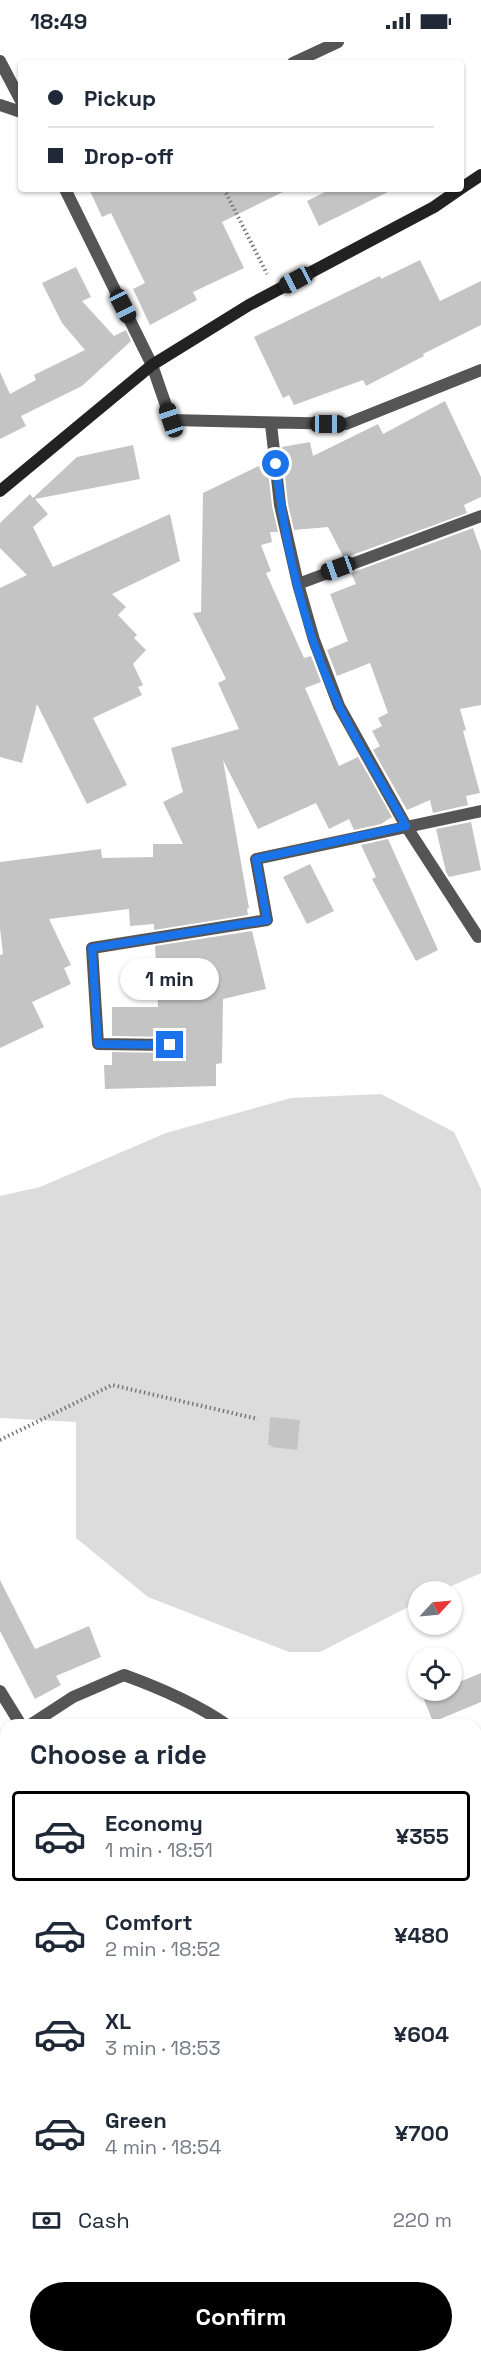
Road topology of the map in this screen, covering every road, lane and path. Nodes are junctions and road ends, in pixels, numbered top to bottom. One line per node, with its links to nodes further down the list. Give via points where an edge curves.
1 (338, 42): 2 (street)
2 (299, 60)
3 (0, 61): 4 (street)
4 (18, 95)
5 (0, 105): 6 (street)
6 (18, 111)
7 (481, 175): 8 (street)
8 (464, 186)
9 (66, 192): 13 (street)
10 (226, 192): 12 (path)
11 (456, 192): 12 (street)
12 (276, 291): 13 (street)
13 (152, 365): 15 (street, via 171,420); 16 (street)
14 (481, 370): 15 (street, via 346,424)
15 (272, 424): 18 (street, via 280,505)
16 (0, 491)
17 (481, 516): 18 (street)
18 (298, 584): 20 (street, via 339,706)
19 (481, 811): 20 (street)
20 (406, 826): 21 (street); 22 (street, via 256,859 267,920 92,948 98,1044)
21 (478, 937)
22 (170, 1045)
23 (258, 1419): 24 (path, via 112,1385)
24 (0, 1440)
25 (0, 1691): 26 (street)
26 (17, 1719)
27 (39, 1719): 28 (street, via 73,1697 124,1675 160,1688)
28 (218, 1719)

